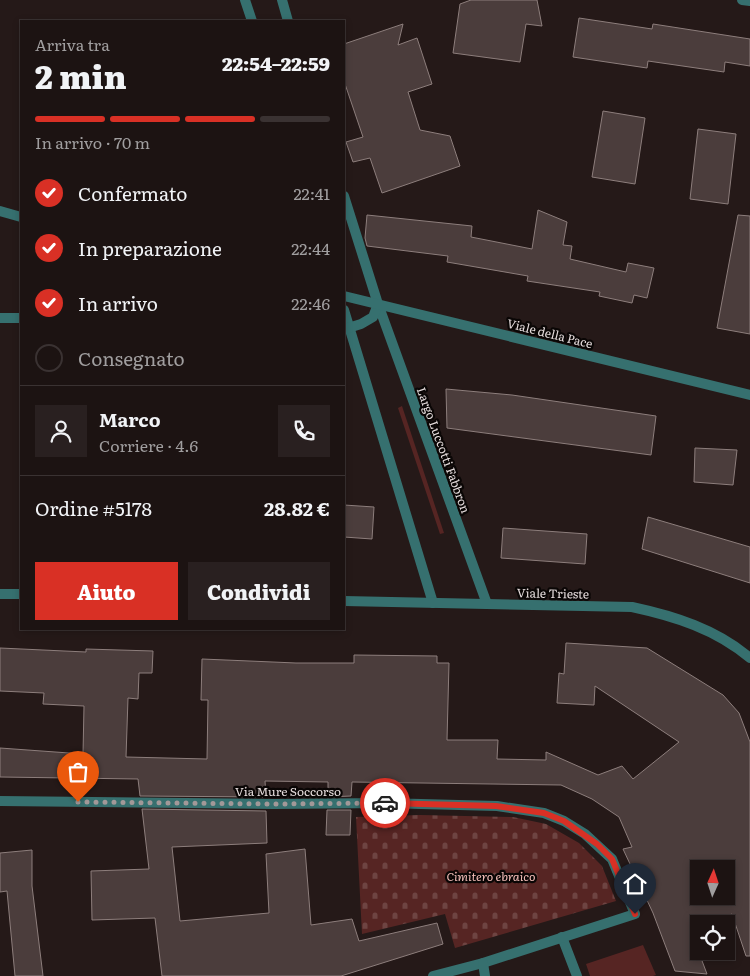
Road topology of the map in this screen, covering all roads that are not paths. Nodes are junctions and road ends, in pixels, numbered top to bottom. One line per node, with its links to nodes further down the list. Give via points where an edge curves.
1 (245, 0): 5 (street)
2 (282, 0): 6 (street)
3 (742, 0): 4 (street)
4 (750, 1)
5 (252, 20)
6 (288, 20)
7 (345, 199): 11 (street, Largo Luccotti Fabbron)
8 (0, 212): 9 (street)
9 (20, 217)
10 (345, 296): 11 (street, Viale della Pace)
11 (378, 304): 15 (street, via 372,317); 16 (street, Viale della Pace); 21 (street, Largo Luccotti Fabbron)
12 (345, 316): 15 (street)
13 (0, 318): 14 (street)
14 (20, 318)
15 (347, 329): 20 (street)
16 (750, 395)
17 (0, 594): 18 (street)
18 (20, 594)
19 (345, 601): 20 (street, Viale Trieste)
20 (432, 602): 21 (street, Viale Trieste)
21 (486, 604): 22 (street, Viale Trieste, via 632,607 694,624)
22 (750, 658)
23 (0, 802): 24 (street, Via Mure Soccorso, via 496,806 544,813 585,834 612,859 635,914)
24 (562, 937): 25 (street, Via Mure Soccorso); 28 (street)
25 (483, 963): 26 (street, Via Mure Soccorso); 27 (street)
26 (433, 976)
27 (485, 976)
28 (577, 976)

